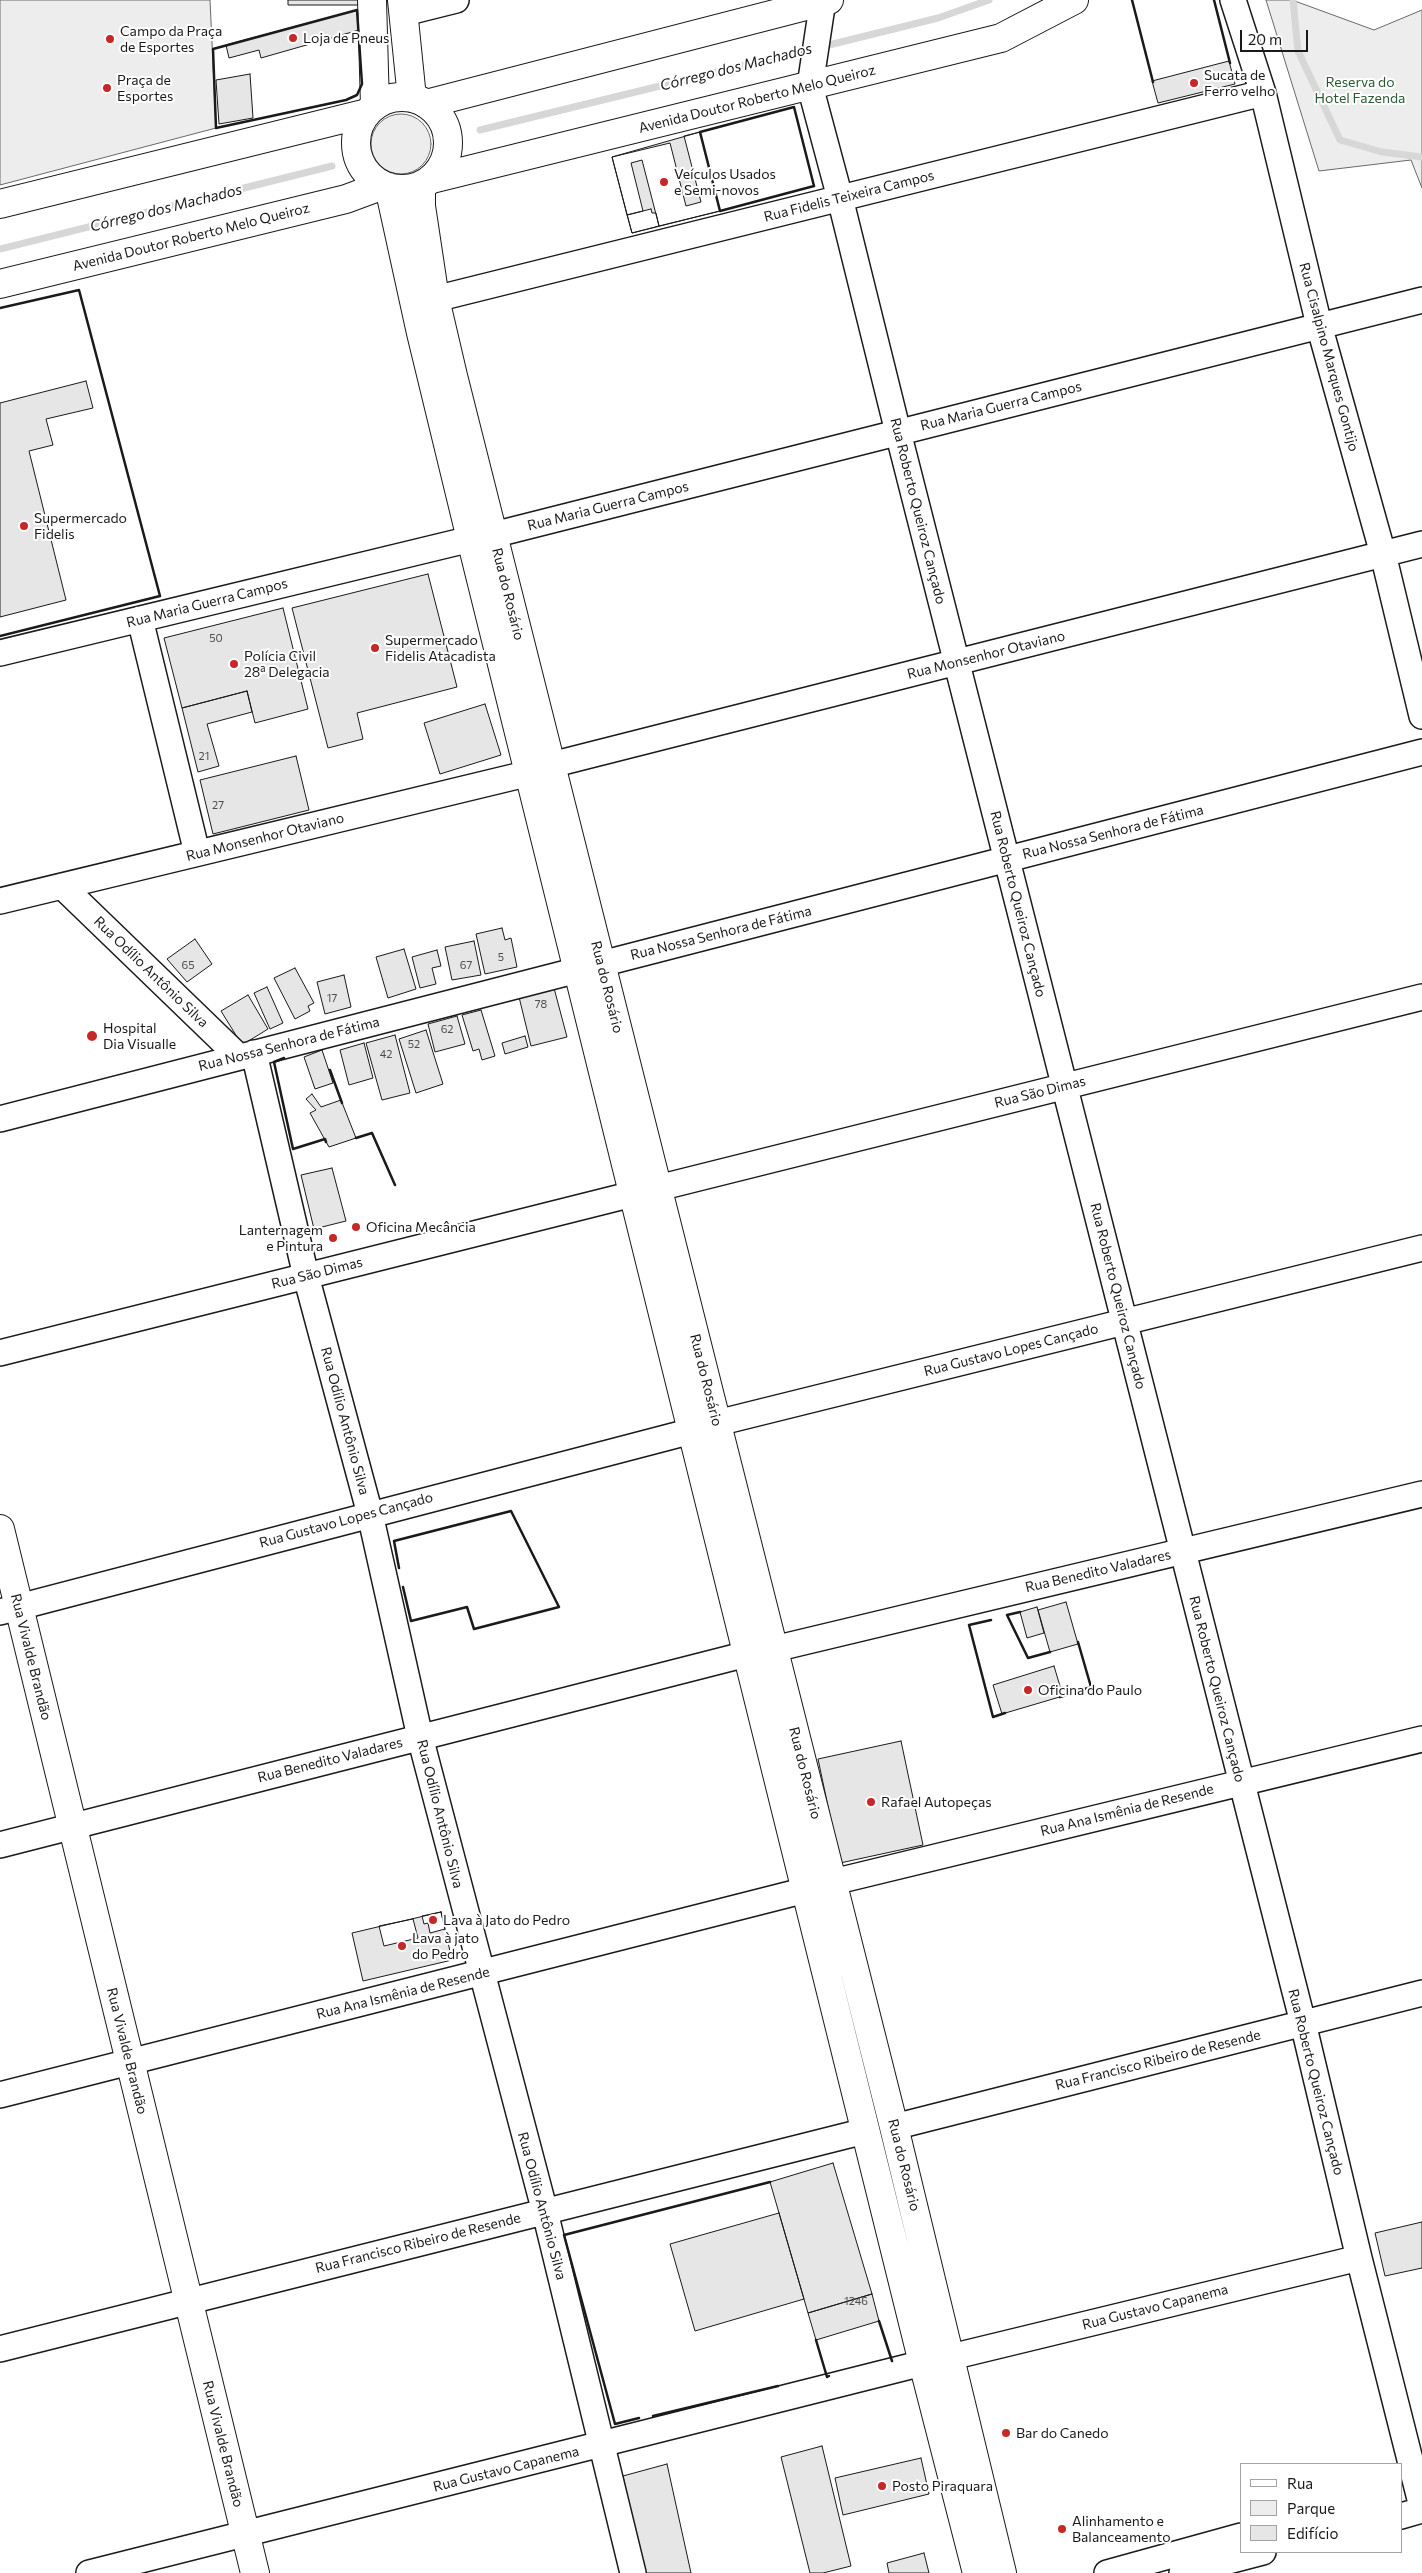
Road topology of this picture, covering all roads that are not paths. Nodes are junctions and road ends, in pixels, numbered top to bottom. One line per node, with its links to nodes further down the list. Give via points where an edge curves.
1 (372, 0): 10 (main road)
2 (456, 0): 6 (street)
3 (1074, 0): 7 (main road, Avenida Doutor Roberto Melo Queiroz, via 1001,38)
4 (1233, 0): 8 (street, Rua Cisalpino Marques Gontijo)
5 (825, 1): 7 (street); 9 (main road)
6 (403, 7): 9 (main road)
7 (811, 74): 11 (main road, Avenida Doutor Roberto Melo Queiroz); 13 (street, Rua Roberto Queiroz Cançado)
8 (1263, 93): 13 (street, Rua Fidelis Teixeira Campos); 18 (street, Rua Cisalpino Marques Gontijo)
9 (419, 101): 10 (main road, via 387,100); 11 (main road, via 437,113 445,125 448,140 444,161)
10 (371, 109): 12 (main road, via 359,124 355,138 356,153 365,172); 14 (main road)
11 (427, 182): 12 (main road, via 399,190); 16 (main road, Rua do Rosário, via 421,206)
12 (385, 186): 15 (main road, Avenida Doutor Roberto Melo Queiroz, via 346,199); 20 (main road, Rua do Rosário, via 421,333)
13 (840, 198): 16 (street, Rua Fidelis Teixeira Campos); 19 (street, Rua Roberto Queiroz Cançado)
14 (0, 204)
15 (0, 284)
16 (435, 299): 20 (main road, Rua do Rosário)
17 (1422, 300): 18 (street, Rua Maria Guerra Campos)
18 (1319, 325): 19 (street, Rua Maria Guerra Campos); 22 (street, Rua Cisalpino Marques Gontijo)
19 (898, 432): 20 (street, Rua Maria Guerra Campos); 25 (street, Rua Roberto Queiroz Cançado)
20 (482, 537): 23 (street, Rua Maria Guerra Campos); 28 (main road, Rua do Rosário)
21 (1422, 544): 22 (street, Rua Monsenhor Otaviano)
22 (1383, 554): 25 (street, Rua Monsenhor Otaviano); 26 (street, Rua Cisalpino Marques Gontijo)
23 (140, 619): 24 (street, Rua Maria Guerra Campos); 29 (street)
24 (0, 653)
25 (957, 662): 28 (street, Rua Monsenhor Otaviano); 30 (street, Rua Roberto Queiroz Cançado)
26 (1422, 716)
27 (1422, 752): 30 (street, Rua Nossa Senhora de Fátima)
28 (540, 769): 29 (street, Rua Monsenhor Otaviano); 33 (main road, Rua do Rosário)
29 (197, 853): 31 (street, Rua Monsenhor Otaviano)
30 (1006, 859): 33 (street, Rua Nossa Senhora de Fátima); 36 (street, Rua Roberto Queiroz Cançado)
31 (62, 886): 32 (street, Rua Monsenhor Otaviano); 35 (street, Rua Odílio Antônio Silva)
32 (0, 901)
33 (590, 967): 35 (street, Rua Nossa Senhora de Fátima); 38 (main road, Rua do Rosário)
34 (1422, 996): 36 (street, Rua São Dimas)
35 (247, 1055): 37 (street, Rua Nossa Senhora de Fátima); 40 (street, Rua Odílio Antônio Silva)
36 (1064, 1086): 38 (street, Rua São Dimas); 41 (street, Rua Roberto Queiroz Cançado)
37 (0, 1119)
38 (645, 1191): 40 (street, Rua São Dimas); 43 (main road, Rua do Rosário)
39 (1422, 1248): 41 (street, Rua Gustavo Lopes Cançado)
40 (306, 1276): 42 (street, Rua São Dimas); 45 (street, Rua Odílio Antônio Silva)
41 (1125, 1322): 43 (street, Rua Gustavo Lopes Cançado); 47 (street, Rua Roberto Queiroz Cançado)
42 (0, 1353)
43 (704, 1427): 45 (street, Rua Gustavo Lopes Cançado); 49 (main road, Rua do Rosário); 50 (main road, Rua do Rosário)
44 (1422, 1494): 47 (street, Rua Benedito Valadares)
45 (370, 1514): 48 (street, Rua Gustavo Lopes Cançado); 51 (street, Rua Odílio Antônio Silva)
46 (0, 1529): 48 (main road, Rua Vivalde Brandão)
47 (1182, 1551): 49 (street, Rua Benedito Valadares); 53 (street, Rua Roberto Queiroz Cançado)
48 (10, 1609): 54 (main road, Rua Vivalde Brandão)
49 (774, 1649): 56 (main road, Rua do Rosário)
50 (747, 1654): 51 (street, Rua Benedito Valadares); 57 (main road, Rua do Rosário)
51 (420, 1737): 54 (street, Rua Benedito Valadares); 58 (street, Rua Odílio Antônio Silva)
52 (1422, 1739): 53 (street, Rua Ana Ismênia de Resende)
53 (1241, 1783): 56 (street, Rua Ana Ismênia de Resende); 60 (street, Rua Roberto Queiroz Cançado)
54 (73, 1826): 55 (street, Rua Benedito Valadares); 61 (main road, Rua Vivalde Brandão)
55 (0, 1845)
56 (833, 1882): 63 (main road, Rua do Rosário)
57 (806, 1890): 58 (street, Rua Ana Ismênia de Resende); 64 (main road, Rua do Rosário)
58 (481, 1973): 61 (street, Rua Ana Ismênia de Resende); 65 (street, Rua Odílio Antônio Silva)
59 (1422, 1993): 60 (street, Rua Francisco Ribeiro de Resende)
60 (1303, 2023): 63 (street, Rua Francisco Ribeiro de Resende); 66 (street, Rua Roberto Queiroz Cançado)
61 (130, 2062): 62 (street, Rua Ana Ismênia de Resende); 67 (main road, Rua Vivalde Brandão)
62 (0, 2095)
63 (894, 2127): 69 (main road, Rua do Rosário)
64 (865, 2131): 65 (street, Rua Francisco Ribeiro de Resende); 70 (main road, Rua do Rosário)
65 (544, 2212): 67 (street, Rua Francisco Ribeiro de Resende); 71 (street, Rua Odílio Antônio Silva)
66 (1359, 2258): 69 (street, Rua Gustavo Capanema); 72 (street, Rua Roberto Queiroz Cançado)
67 (188, 2301): 68 (street, Rua Francisco Ribeiro de Resende); 74 (main road, Rua Vivalde Brandão)
68 (0, 2349)
69 (951, 2357): 81 (main road, Rua do Rosário)
70 (923, 2363): 71 (street, Rua Gustavo Capanema); 80 (main road, Rua do Rosário)
71 (603, 2444): 74 (street, Rua Gustavo Capanema); 79 (street, Rua Odílio Antônio Silva)
72 (1417, 2497): 73 (street)
73 (1402, 2515)
74 (246, 2535): 77 (street, Rua Gustavo Capanema); 78 (main road, Rua Vivalde Brandão)
75 (1240, 2536): 82 (street)
76 (1259, 2553): 83 (street)
77 (89, 2573)
78 (255, 2573)
79 (633, 2573)
80 (977, 2573)
81 (1002, 2573)
82 (1107, 2573)
83 (1182, 2573)

